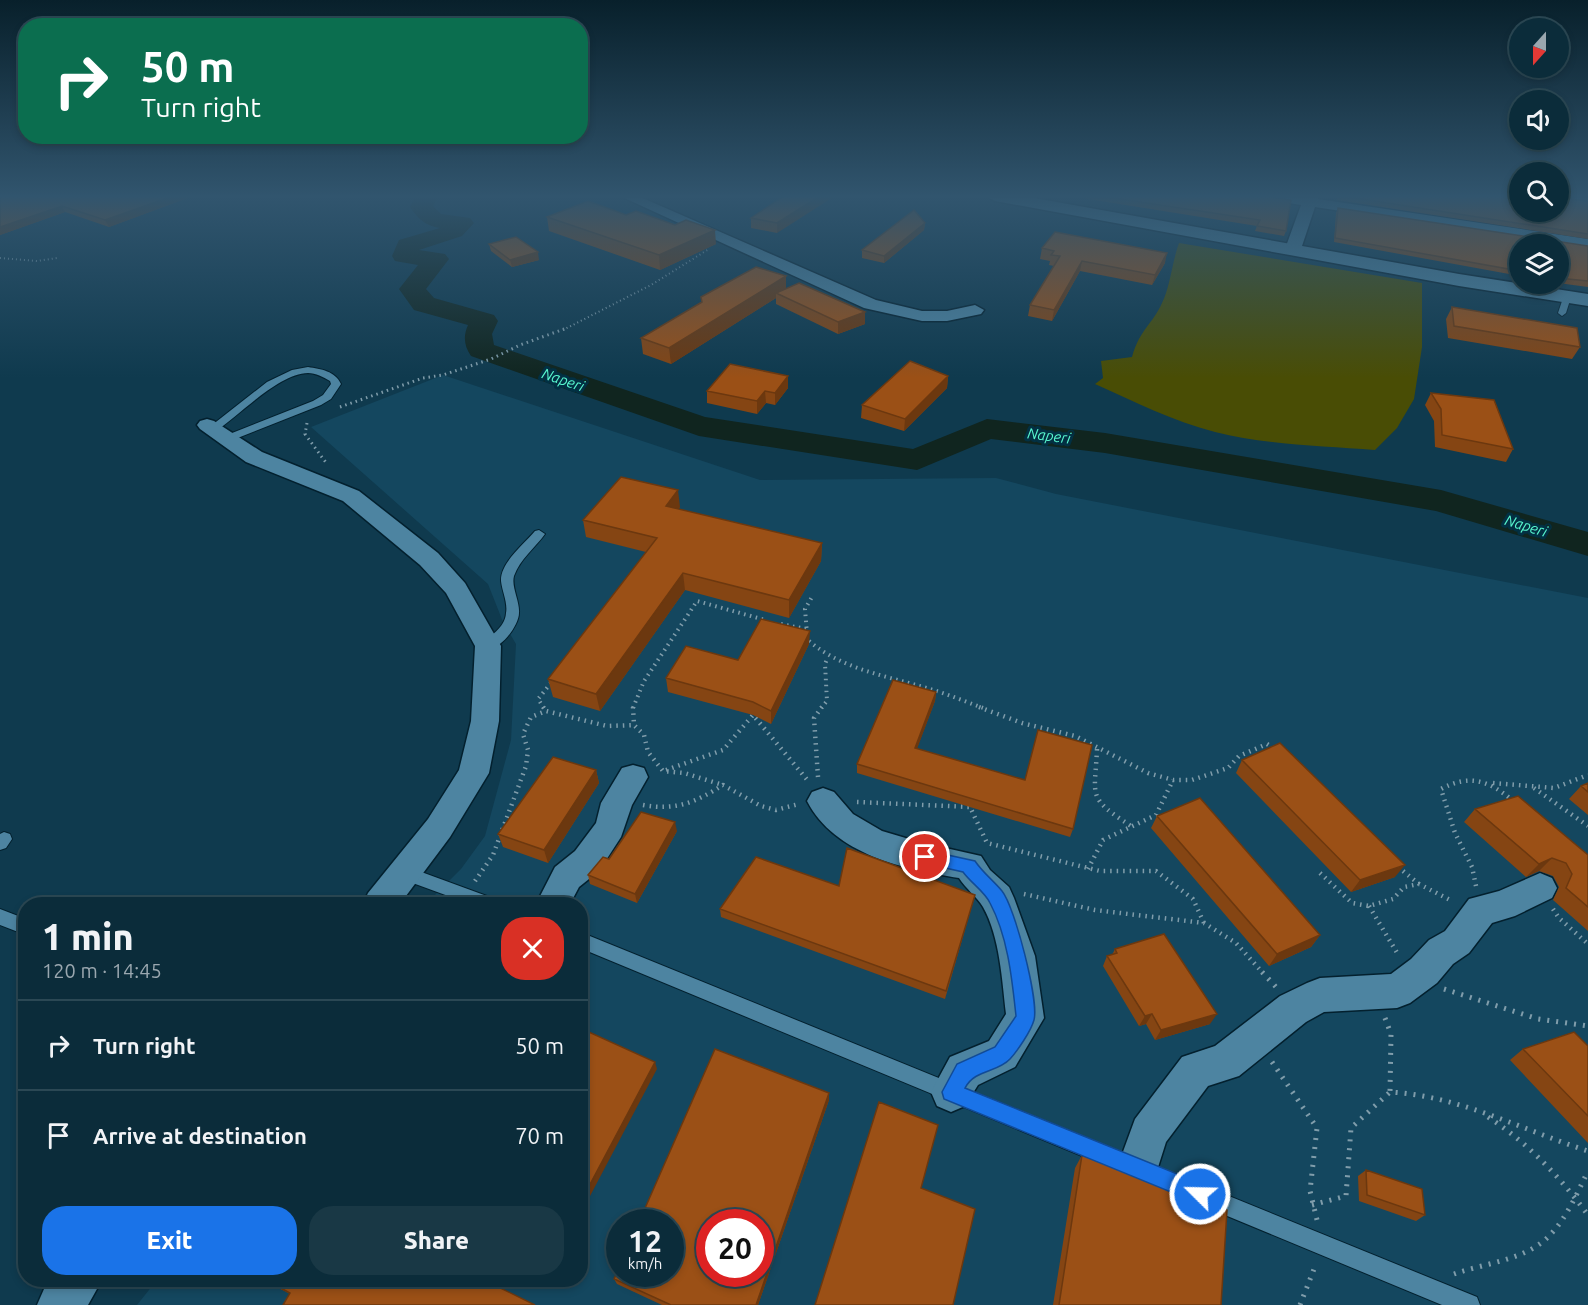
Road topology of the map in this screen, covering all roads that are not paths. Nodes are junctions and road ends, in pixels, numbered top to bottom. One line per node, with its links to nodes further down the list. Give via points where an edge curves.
1 (763, 257): 4 (street, via 870,304 909,316 951,317)
2 (1335, 257): 3 (main road, via 1565,305)
3 (1588, 300)
4 (975, 310)
5 (215, 431): 5 (lane, via 284,375 307,371 334,379 336,384 327,397 316,403); 7 (street, via 254,457 351,496 429,559 456,590)
6 (539, 534): 7 (lane, via 514,563 507,578 513,614 502,634)
7 (488, 646): 10 (street, via 485,721 474,773)
8 (638, 784): 14 (street, via 587,861 567,877)
9 (824, 801): 18 (street, via 840,822 868,839 969,866 997,897 1017,956 1025,1018 1002,1054 963,1071)
10 (405, 873): 12 (street); 13 (lane)
11 (1540, 888): 19 (street, via 1503,905 1481,910 1457,942 1397,991 1320,994 1255,1036 1225,1062 1196,1071 1149,1133)
12 (386, 897)
13 (470, 897)
14 (557, 897)
15 (0, 917): 16 (lane)
16 (18, 924)
17 (588, 943): 18 (lane)
18 (951, 1092): 19 (lane)
19 (1138, 1168): 22 (lane)
20 (74, 1287): 21 (street)
21 (60, 1305)
22 (1469, 1305)

